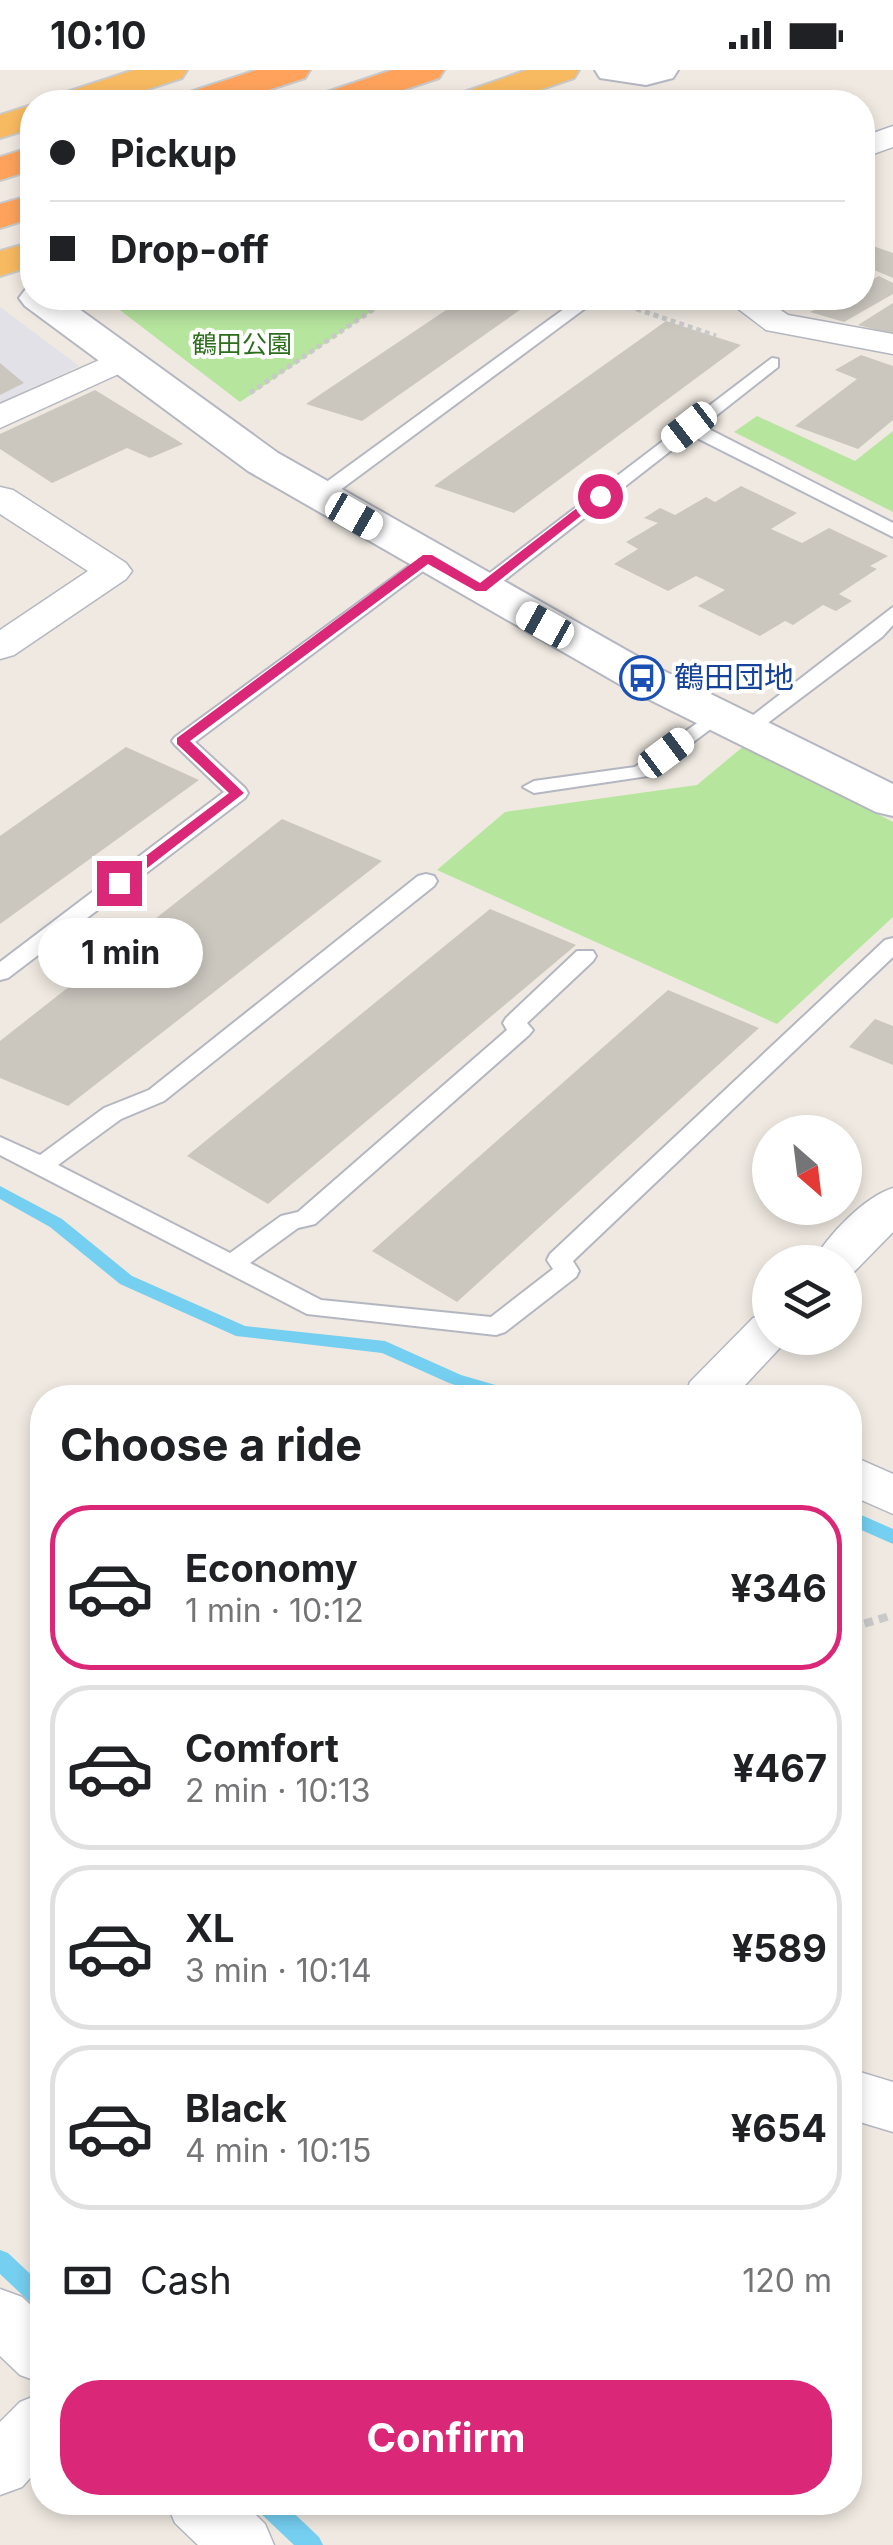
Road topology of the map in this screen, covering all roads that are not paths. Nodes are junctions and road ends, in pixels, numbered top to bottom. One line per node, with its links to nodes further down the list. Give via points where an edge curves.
1 (168, 70): 7 (highway)
2 (292, 70): 8 (highway)
3 (426, 70): 9 (highway)
4 (561, 70): 10 (highway)
5 (613, 70): 6 (street)
6 (660, 70)
7 (109, 90)
8 (233, 90)
9 (368, 90)
10 (505, 90)
11 (0, 266): 12 (street)
12 (20, 282)
13 (55, 310): 17 (street)
14 (567, 310): 21 (lane)
15 (759, 310): 16 (street, via 778,323)
16 (893, 344)
17 (122, 360): 19 (street); 21 (street, via 263,462)
18 (772, 362): 20 (lane)
19 (0, 416)
20 (689, 427): 23 (lane); 25 (lane)
21 (321, 494): 24 (street)
22 (0, 498): 27 (street, via 113,571)
23 (893, 530)
24 (428, 558): 25 (street); 34 (lane, via 182,741 237,793)
25 (481, 589): 28 (street)
26 (893, 614): 28 (lane, via 875,633)
27 (0, 647)
28 (732, 722): 29 (lane, via 641,772); 30 (street)
29 (534, 787)
30 (893, 802)
31 (426, 881): 36 (lane, via 156,1096 95,1123)
32 (893, 945): 39 (lane, via 559,1260 568,1272 496,1326 316,1308)
33 (585, 956): 39 (lane, via 514,1023 521,1030 306,1218 290,1222)
34 (0, 973)
35 (0, 1145): 36 (lane)
36 (42, 1166): 39 (lane)
37 (893, 1204): 38 (street)
38 (853, 1245)
39 (232, 1264)
40 (752, 1348): 41 (street)
41 (716, 1385)
42 (862, 1479): 43 (street)
43 (893, 1496)
44 (862, 2098): 45 (street)
45 (893, 2107)
46 (0, 2316): 47 (street)
47 (30, 2344)
48 (30, 2435): 49 (street)
49 (0, 2466)
50 (211, 2515): 51 (street)
51 (242, 2545)

